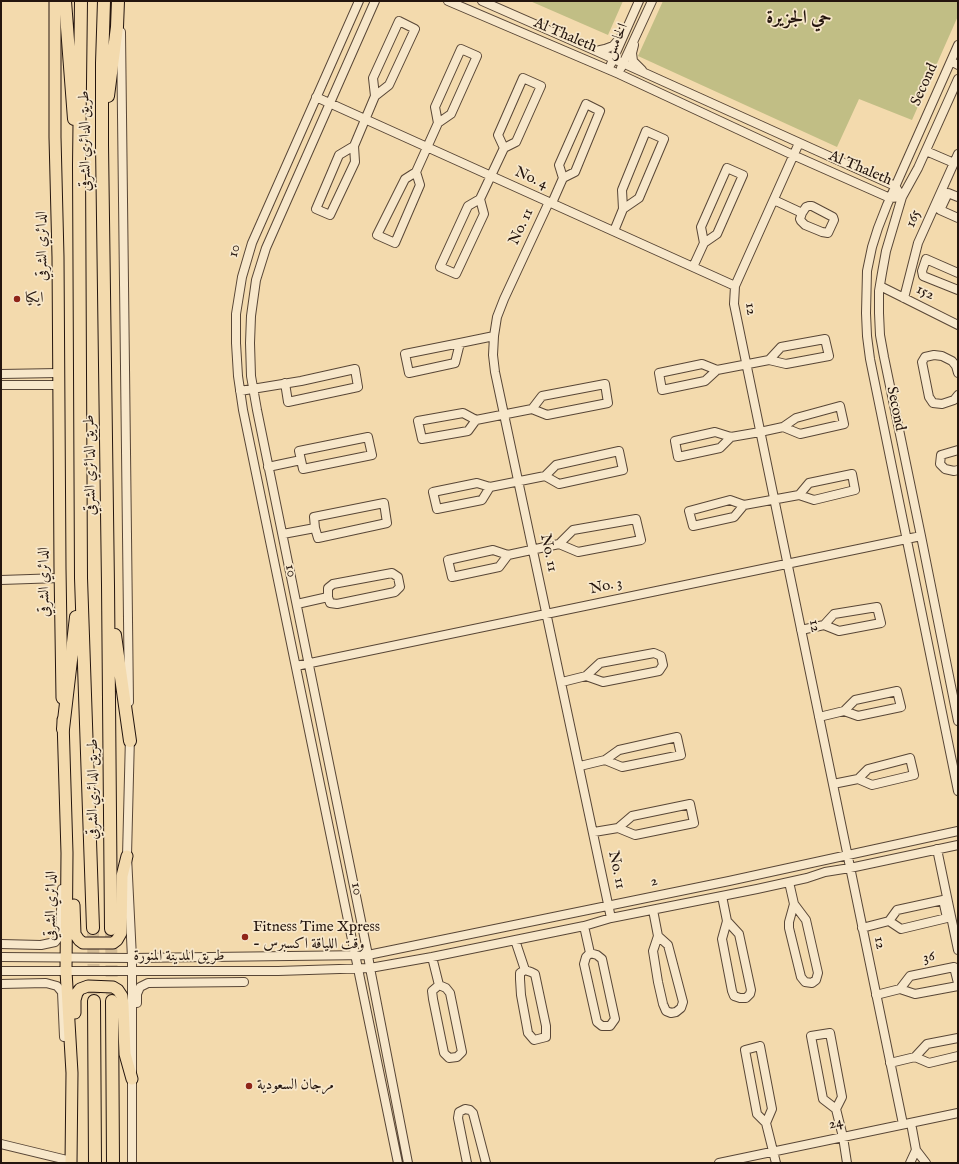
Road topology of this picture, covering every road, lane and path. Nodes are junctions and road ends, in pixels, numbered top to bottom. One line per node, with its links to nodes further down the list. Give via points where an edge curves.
1 (55, 1): 65 (main road, الدائري الشرقي)
2 (65, 1): 37 (highway, via 72,108)
3 (81, 1): 37 (highway, طريق الدائري الشرقي)
4 (104, 1): 29 (highway, طريق الدائري الشرقي)
5 (119, 1): 29 (highway); 115 (street)
6 (359, 1): 24 (street, 10)
7 (374, 1): 25 (street, 10)
8 (448, 1): 19 (street, Al Thaleth)
9 (482, 1): 15 (street, Al Thaleth)
10 (639, 1): 12 (street, الخامس)
11 (652, 1): 13 (street, الخامس)
12 (626, 31): 15 (street, via 613,46); 16 (street, الخامس)
13 (636, 35): 18 (street, الخامس); 21 (street, via 632,53 634,61)
14 (958, 45): 17 (street, Second)
15 (596, 51): 16 (street, Al Thaleth)
16 (613, 59): 18 (street, Al Thaleth); 19 (street, الخامس)
17 (954, 63): 41 (street, Second)
18 (623, 64): 20 (street, الخامس); 21 (street, Al Thaleth)
19 (609, 69): 20 (street, Al Thaleth)
20 (619, 74): 35 (street, Al Thaleth)
21 (645, 74): 28 (street, Al Thaleth)
22 (958, 79): 33 (street, Second)
23 (375, 96): 23 (street, via 373,78 398,21 415,29 389,85); 26 (street)
24 (316, 97): 25 (street, No. 4); 72 (street, 10, via 252,243 242,277 236,321)
25 (329, 103): 26 (street, No. 4); 71 (street, 10, via 278,217 256,280 250,343)
26 (365, 119): 30 (street); 31 (street, No. 4)
27 (438, 123): 27 (street, via 435,107 462,49 477,56 451,114); 31 (street)
28 (799, 143): 35 (street, 12); 41 (street, Al Thaleth)
29 (102, 145): 101 (highway, طريق الدائري الشرقي)
30 (354, 146): 30 (street, via 340,155 316,209 330,215 355,162)
31 (427, 147): 38 (street); 39 (street, No. 4)
32 (504, 148): 32 (street, via 498,135 524,78 541,86 516,142); 39 (street)
33 (926, 151): 36 (street); 42 (street, Second)
34 (958, 154): 36 (street, 165)
35 (793, 155): 44 (street, Al Thaleth); 46 (street, 12)
36 (954, 163): 58 (street, 165, via 918,243)
37 (79, 165): 99 (highway, طريق الدائري الشرقي)
38 (416, 172): 38 (street, via 405,179 377,235 395,243 420,185)
39 (491, 176): 45 (street); 47 (street, No. 4)
40 (563, 178): 40 (street, via 559,165 586,104 600,111 575,172); 47 (street, No. 11)
41 (895, 186): 42 (street, Al Thaleth); 44 (street, Second)
42 (902, 197): 44 (street, Al Thaleth); 56 (street, Second, via 886,251)
43 (958, 197): 50 (street, via 948,193 940,210)
44 (890, 198): 93 (street, Second, via 872,247 867,271 866,313 870,359)
45 (480, 199): 45 (street, via 468,206 440,267 456,274 484,214)
46 (774, 200): 49 (street); 55 (street, 12)
47 (550, 203): 51 (street, No. 4); 60 (street, No. 11, via 504,299 497,317)
48 (623, 208): 48 (street, via 639,198 664,139 646,131 622,190); 51 (street)
49 (802, 212)
50 (958, 218)
51 (614, 231): 53 (street, No. 4)
52 (704, 243): 52 (street, via 700,227 727,168 743,175 717,234); 53 (street)
53 (693, 267): 55 (street, No. 4)
54 (958, 273): 57 (street, via 926,259 922,271 923,276)
55 (735, 286): 63 (street, 12, via 734,304)
56 (880, 286): 58 (street, 152); 92 (street, Second, via 880,335)
57 (958, 290)
58 (904, 298): 59 (street, 152)
59 (958, 325)
60 (494, 336): 61 (street); 75 (street, No. 11, via 495,372)
61 (460, 343): 61 (street, via 405,354 409,372 455,363)
62 (769, 360): 62 (street, via 781,346 825,339 829,356 786,364); 63 (street)
63 (746, 364): 64 (street); 78 (street, 12)
64 (717, 370): 64 (street, via 705,381 662,390 659,372 702,364)
65 (58, 373): 67 (street); 70 (main road, الدائري الشرقي)
66 (958, 373): 73 (street, via 952,361 942,356 924,357 922,362 929,397 933,403 942,404 954,400)
67 (1, 374)
68 (285, 383): 68 (street, via 288,402 358,387 355,369); 71 (street)
69 (1, 385): 70 (street)
70 (58, 385): 98 (main road, الدائري الشرقي)
71 (253, 388): 72 (street); 82 (street, 10)
72 (240, 391): 108 (street, 10)
73 (958, 395)
74 (532, 409): 74 (street, via 542,396 604,384 608,403 547,414); 75 (street)
75 (504, 414): 76 (street); 85 (street, No. 11)
76 (476, 420): 76 (street, via 468,430 422,439 418,421 463,413)
77 (783, 427): 77 (street, via 796,418 840,406 844,424 800,434); 78 (street)
78 (760, 432): 79 (street); 88 (street, 12)
79 (731, 437): 79 (street, via 720,448 678,457 675,441 715,432)
80 (958, 450): 83 (street, via 941,455 940,464 945,469)
81 (301, 460): 81 (street, via 299,451 368,437 372,455 303,469); 82 (street)
82 (268, 467): 91 (street, 10)
83 (958, 470)
84 (545, 476): 84 (street, via 556,465 619,451 623,470 559,484); 85 (street)
85 (518, 481): 86 (street); 95 (street, No. 11)
86 (490, 487): 86 (street, via 482,500 437,510 433,492 477,483)
87 (799, 495): 87 (street, via 809,483 852,474 855,490 814,500); 88 (street)
88 (774, 500): 89 (street); 97 (street, 12)
89 (744, 505): 89 (street, via 734,517 693,526 689,511 730,500)
90 (315, 528): 90 (street, via 314,517 384,502 387,523 318,538); 91 (street)
91 (282, 534): 103 (street, 10)
92 (921, 536): 93 (street, No. 3); 113 (street, Second)
93 (907, 539): 97 (street, No. 3); 120 (street, Second)
94 (559, 544): 94 (street, via 574,530 636,519 641,540 578,552); 95 (street)
95 (533, 550): 96 (street); 104 (street, No. 11)
96 (508, 555): 96 (street, via 498,567 452,577 448,560 494,550)
97 (787, 564): 104 (street, No. 3); 106 (street, 12)
98 (60, 578): 100 (street); 114 (main road, الدائري الشرقي)
99 (81, 578): 114 (highway); 139 (highway, طريق الدائري الشرقي)
100 (1, 580)
101 (108, 585): 115 (highway); 141 (highway, طريق الدائري الشرقي)
102 (328, 597): 102 (street, via 328,588 333,584 392,573 398,577 400,587 395,592 337,604 330,602); 103 (street)
103 (297, 604): 107 (street, 10)
104 (547, 614): 107 (street, No. 3); 110 (street, No. 11)
105 (824, 625): 105 (street, via 834,614 877,606 881,623 839,632); 106 (street)
106 (801, 630): 112 (street, 12)
107 (309, 664): 108 (street, No. 3); 149 (street, 10)
108 (296, 666): 148 (street, 10)
109 (586, 676): 109 (street, via 600,663 654,653 661,656 663,665 659,671 603,682); 110 (street)
110 (562, 682): 117 (street, No. 11)
111 (844, 711): 111 (street, via 855,700 897,691 901,707 858,716); 112 (street)
112 (819, 717): 119 (street, 12)
113 (958, 721)
114 (63, 729): 126 (main road, الدائري الشرقي)
115 (130, 741): 127 (street)
116 (605, 760): 116 (street, via 619,750 677,737 680,755 622,767); 117 (street)
117 (580, 766): 123 (street, No. 11)
118 (858, 779): 118 (street, via 868,769 910,758 914,775 872,785); 119 (street)
119 (833, 784): 128 (street, 12)
120 (958, 790)
121 (618, 828): 121 (street, via 632,816 690,804 694,823 635,835); 123 (street)
122 (958, 831): 128 (street, 2)
123 (594, 832): 133 (street, No. 11)
124 (958, 845): 125 (street, 2)
125 (937, 849): 129 (street, 2); 145 (street)
126 (67, 853): 127 (main road, via 73,870 75,934 84,943 113,943 121,933 122,876); 144 (street, via 62,869 58,938 55,942 45,945); 150 (main road, الدائري الشرقي)
127 (127, 856): 154 (street)
128 (848, 856): 129 (street, 12); 133 (street, 2)
129 (850, 868): 130 (street, 2); 140 (street, 12)
130 (789, 882): 131 (street, 2); 132 (street)
131 (722, 896): 134 (street, 2); 136 (street)
132 (794, 904): 132 (street, via 789,928 800,977 805,982 812,983 818,973 806,920)
133 (609, 905): 135 (street, No. 11); 149 (street, 2)
134 (653, 910): 135 (street, 2); 142 (street)
135 (612, 918): 138 (street, 2)
136 (727, 921): 136 (street, via 722,939 732,991 734,996 746,998 751,990 739,934)
137 (889, 921): 137 (street, via 897,910 943,900 947,918 902,928); 140 (street)
138 (584, 926): 143 (street, 2); 147 (street)
139 (92, 928)
140 (862, 928): 167 (street, 12)
141 (111, 929)
142 (658, 936): 142 (street, via 668,945 683,1002 676,1012 666,1011 663,1004 653,951)
143 (515, 940): 153 (street, 2); 157 (street)
144 (1, 944)
145 (958, 950)
146 (1, 953): 152 (street)
147 (590, 953): 147 (street, via 602,959 615,1020 610,1026 602,1026 597,1022 584,964)
148 (355, 954): 149 (street, 2); 154 (street, طريق المدينة المنورة); 156 (street, 10)
149 (368, 955): 155 (street, 10)
150 (66, 956): 152 (street, طريق المدينة المنورة); 154 (street, طريق المدينة المنورة); 159 (main road, الدائري الشرقي)
151 (1, 957): 152 (street, طريق المدينة المنورة)
152 (16, 957)
153 (432, 957): 155 (street, 2); 164 (street)
154 (132, 958): 160 (street)
155 (370, 968): 156 (street, 2); 189 (street, 10)
156 (357, 969): 160 (street, طريق المدينة المنورة); 188 (street, 10)
157 (525, 970): 157 (street, via 535,974 546,1026 546,1037 534,1040 528,1033 521,995 520,973)
158 (1, 971): 159 (street, طريق المدينة المنورة)
159 (66, 971): 160 (street, طريق المدينة المنورة); 174 (main road, الدائري الشرقي)
160 (132, 971): 175 (street)
161 (244, 982): 175 (street, via 148,983 140,987 137,994 136,1056)
162 (958, 983): 166 (street, 36, via 954,967 910,976)
163 (1, 984): 174 (street, via 46,982 62,992 66,1056)
164 (439, 985): 164 (street, via 450,993 462,1052 457,1057 449,1058 444,1054 432,991)
165 (958, 986): 166 (street, via 915,994)
166 (900, 989): 167 (street)
167 (876, 995): 173 (street, 12)
168 (94, 1001): 185 (highway)
169 (112, 1001): 186 (highway)
170 (958, 1038): 172 (street, via 926,1044)
171 (958, 1056): 172 (street, via 929,1063)
172 (915, 1057): 173 (street)
173 (890, 1063): 179 (street, 12)
174 (72, 1073): 175 (main road, via 76,1053 77,993 88,986 113,987 122,996 125,1054); 184 (main road, الدائري الشرقي)
175 (132, 1079): 187 (street)
176 (836, 1109): 176 (street, via 842,1097 830,1032 811,1036 822,1099); 180 (street)
177 (958, 1113): 179 (street, 24)
178 (766, 1123): 178 (street, via 772,1109 760,1046 745,1050 757,1114); 183 (street)
179 (907, 1124): 180 (street, 24); 182 (street, 12)
180 (843, 1137): 183 (street, 24); 194 (street)
181 (1, 1144): 184 (street)
182 (916, 1150): 195 (street); 196 (street)
183 (773, 1152): 192 (street, 24); 193 (street)
184 (71, 1162)
185 (95, 1163)
186 (113, 1163)
187 (132, 1163)
188 (398, 1163)
189 (408, 1163)
190 (467, 1163): 191 (street, via 458,1118 459,1112 465,1110 473,1113)
191 (486, 1163)
192 (719, 1163)
193 (776, 1163)
194 (847, 1163)
195 (910, 1163)
196 (926, 1163)

